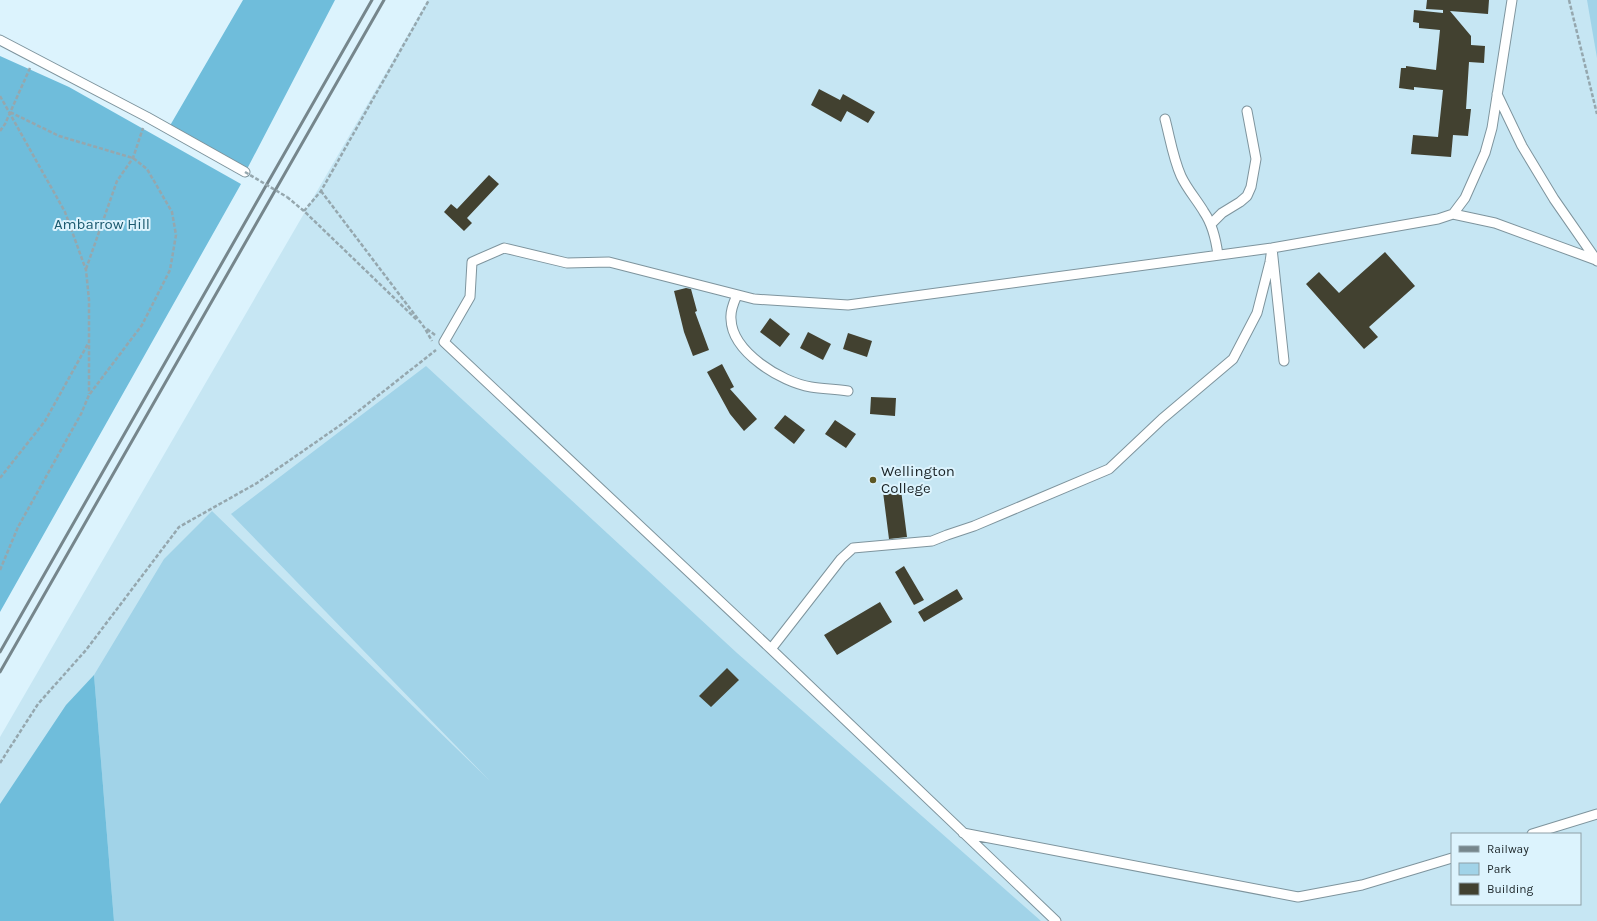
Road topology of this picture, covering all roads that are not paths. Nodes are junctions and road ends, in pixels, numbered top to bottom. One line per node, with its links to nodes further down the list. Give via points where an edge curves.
1 (1512, 0): 3 (lane)
2 (0, 40): 6 (lane, via 147,117)
3 (1497, 94): 7 (lane, via 1485,152 1465,198); 11 (lane, via 1522,146 1554,199)
4 (1247, 111): 8 (lane, via 1256,159 1251,187 1247,196)
5 (1165, 120): 8 (lane, via 1181,175)
6 (244, 172)
7 (1452, 214): 9 (lane, via 1438,219); 11 (lane, via 1494,223)
8 (1211, 224): 10 (lane)
9 (1272, 248): 10 (lane); 13 (lane); 15 (lane, via 1257,312 1234,359 1162,419 1109,469 932,542 853,548 841,559)
10 (1218, 255): 12 (lane, via 848,304 754,299)
11 (1597, 260)
12 (737, 295): 14 (lane, via 731,319 733,330 747,352 764,366 787,379 810,387); 15 (lane, via 609,262 567,263 504,248 472,262 470,297 444,342)
13 (1284, 361)
14 (848, 391)
15 (770, 649): 17 (lane)
16 (1597, 814): 18 (lane)
17 (963, 833): 19 (lane, via 1298,897 1362,885); 20 (lane)
18 (1535, 833)
19 (1451, 858)
20 (1056, 921)

